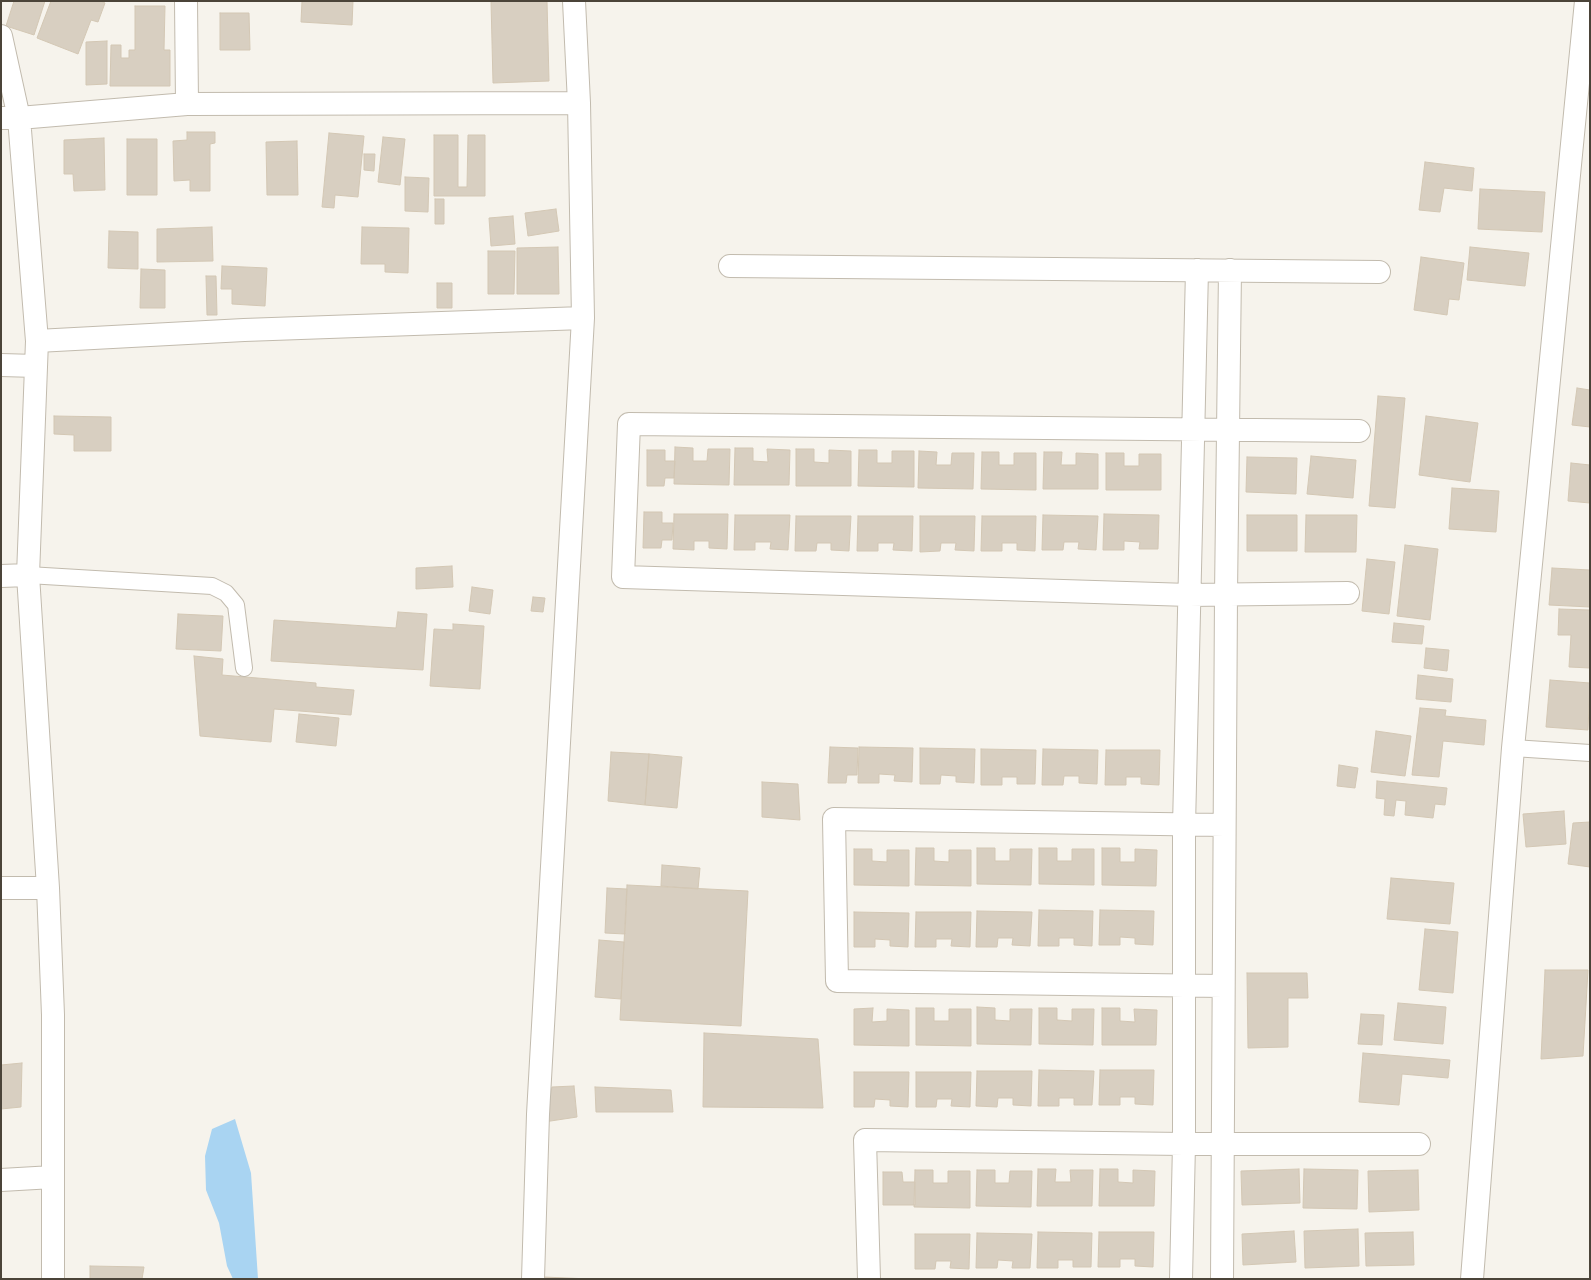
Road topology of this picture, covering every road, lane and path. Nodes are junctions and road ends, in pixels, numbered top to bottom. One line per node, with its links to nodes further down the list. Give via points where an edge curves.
1 (186, 1): 6 (street)
2 (574, 1): 5 (street)
3 (1586, 1): 25 (street)
4 (1, 36): 7 (street)
5 (579, 103): 6 (street); 12 (street)
6 (187, 104): 7 (street)
7 (10, 118): 13 (street)
8 (730, 266): 9 (street)
9 (1197, 270): 10 (street); 16 (street)
10 (1230, 270): 11 (street); 17 (street)
11 (1379, 272)
12 (583, 318): 13 (street); 39 (street, via 538,1114)
13 (37, 341): 15 (street)
14 (1, 365): 15 (street)
15 (36, 366): 20 (street)
16 (1192, 430): 17 (street); 23 (street); 23 (street, via 629,424 623,576)
17 (1228, 431): 18 (street); 22 (street)
18 (1359, 431)
19 (1, 576): 20 (street)
20 (28, 576): 24 (lane, via 212,586 226,593 236,605); 30 (street)
21 (1348, 593): 22 (street)
22 (1226, 594): 23 (street); 28 (street)
23 (1190, 595): 27 (street)
24 (244, 668)
25 (1513, 748): 26 (lane); 43 (street)
26 (1590, 753)
27 (1184, 826): 28 (street); 31 (street); 31 (street, via 834,819 837,980)
28 (1224, 826): 32 (street)
29 (1, 888): 30 (street)
30 (48, 888): 36 (street, via 53,1015)
31 (1184, 986): 32 (street); 33 (street)
32 (1223, 986): 34 (street)
33 (1184, 1144): 34 (street); 40 (street, via 865,1140); 41 (street)
34 (1222, 1144): 35 (street); 42 (street)
35 (1419, 1144)
36 (53, 1177): 37 (street); 38 (street)
37 (1, 1180)
38 (53, 1279)
39 (532, 1279)
40 (869, 1279)
41 (1181, 1279)
42 (1222, 1279)
43 (1472, 1279)

